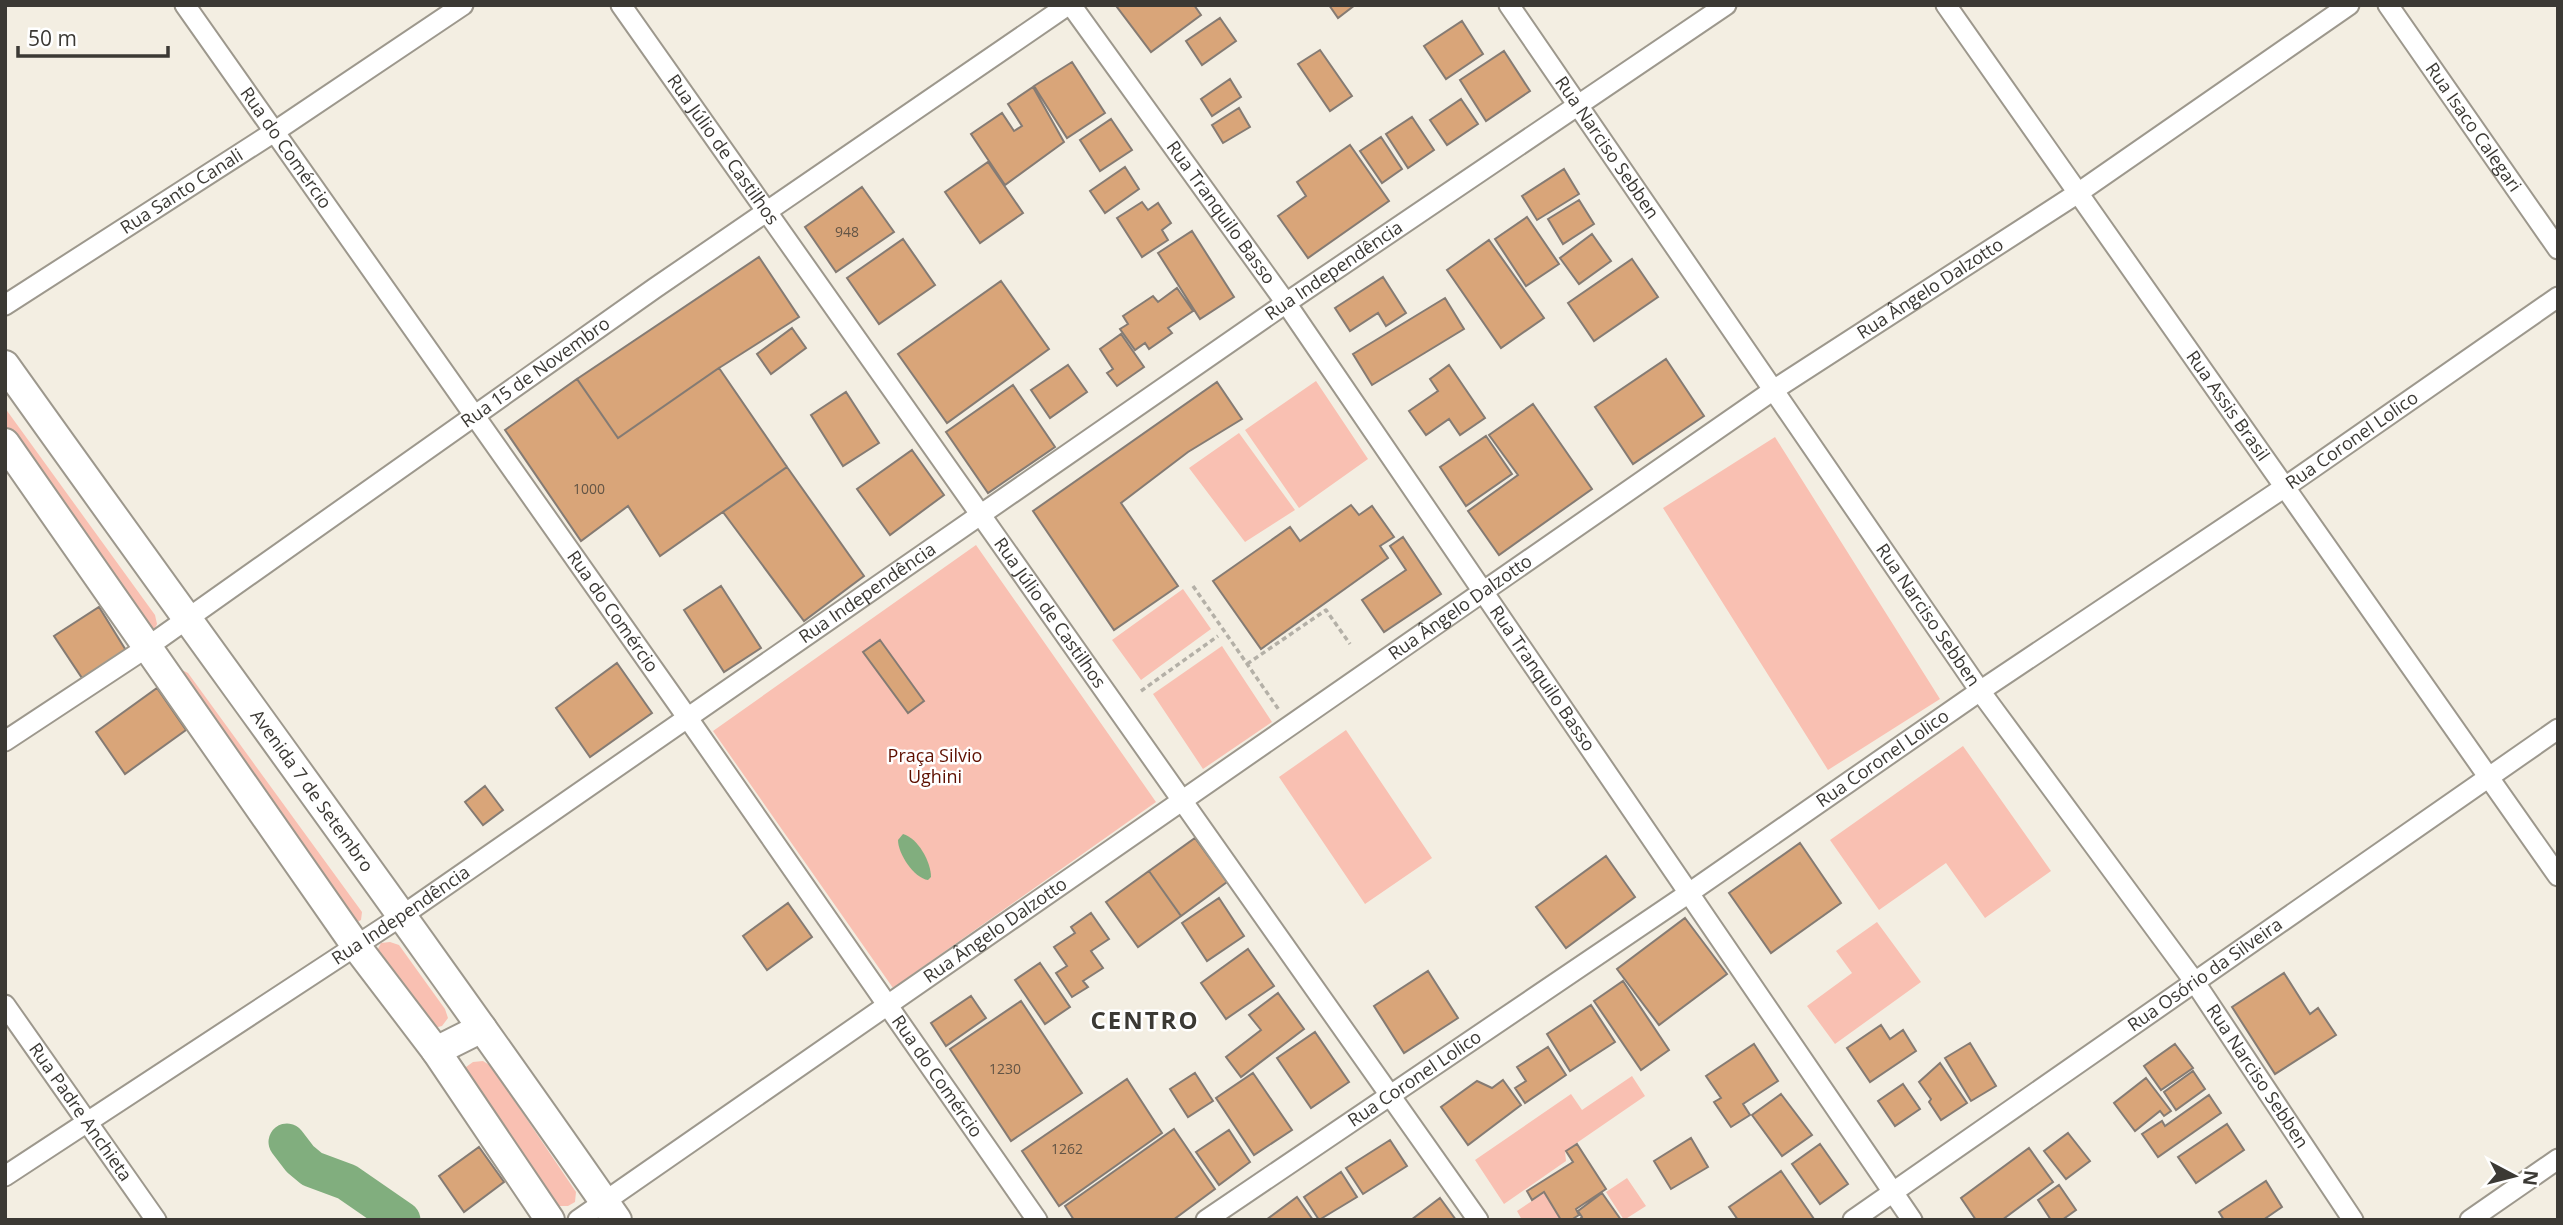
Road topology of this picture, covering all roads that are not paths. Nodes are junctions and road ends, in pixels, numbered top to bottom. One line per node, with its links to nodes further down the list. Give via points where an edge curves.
1 (185, 5): 11 (street, Rua do Comércio)
2 (463, 5): 11 (street, Rua Santo Canali)
3 (621, 5): 13 (street, Rua Júlio de Castilhos)
4 (1069, 5): 13 (street, Rua 15 de Novembro); 16 (street, Rua Tranquilo Basso)
5 (1510, 5): 10 (street, Rua Narciso Sebben)
6 (1726, 5): 10 (street, Rua Independência)
7 (1946, 5): 12 (street, Rua Assis Brasil)
8 (2349, 5): 12 (street, Rua Ângelo Dalzotto)
9 (2388, 5): 14 (street, Rua Isaco Calegari)
10 (1579, 105): 16 (street, Rua Independência); 19 (street, Rua Narciso Sebben)
11 (274, 132): 17 (street, Rua Santo Canali); 20 (street, Rua do Comércio)
12 (2078, 192): 19 (street, Rua Ângelo Dalzotto); 22 (street, Rua Assis Brasil)
13 (766, 211): 20 (street, Rua 15 de Novembro); 23 (street, Rua Júlio de Castilhos)
14 (2558, 249)
15 (2558, 297): 22 (street, Rua Coronel Lolico)
16 (1286, 303): 23 (street, Rua Independência); 24 (street, Rua Tranquilo Basso)
17 (5, 305)
18 (5, 365): 25 (main road, Avenida 7 de Setembro)
19 (1774, 389): 24 (street, Rua Ângelo Dalzotto); 27 (street, Rua Narciso Sebben)
20 (474, 415): 25 (street, Rua 15 de Novembro); 28 (street, Rua do Comércio)
21 (5, 443): 26 (main road)
22 (2285, 487): 27 (street, Rua Coronel Lolico); 31 (street, Rua Assis Brasil)
23 (979, 515): 28 (street, Rua Independência); 32 (street, Rua Júlio de Castilhos)
24 (1484, 590): 32 (street, Rua Ângelo Dalzotto); 34 (street, Rua Tranquilo Basso)
25 (186, 619): 26 (street, Rua 15 de Novembro); 35 (main road, Avenida 7 de Setembro)
26 (146, 648): 30 (street, Rua 15 de Novembro); 36 (main road)
27 (1980, 691): 34 (street, Rua Coronel Lolico); 37 (street, Rua Narciso Sebben)
28 (687, 717): 35 (street, Rua Independência); 39 (street, Rua do Comércio)
29 (2558, 729): 31 (street, Rua Osório da Silveira)
30 (5, 741)
31 (2488, 777): 33 (street, Rua Assis Brasil); 37 (street, Rua Osório da Silveira)
32 (1182, 802): 39 (street, Rua Ângelo Dalzotto); 42 (street, Rua Júlio de Castilhos)
33 (2558, 876)
34 (1689, 893): 42 (street, Rua Coronel Lolico); 46 (street, Rua Tranquilo Basso)
35 (403, 915): 36 (street, Rua Independência); 40 (main road, Avenida 7 de Setembro)
36 (356, 946): 41 (main road); 43 (street, Rua Independência)
37 (2193, 981): 46 (street, Rua Osório da Silveira); 56 (street, Rua Narciso Sebben)
38 (5, 1005): 43 (street, Rua Padre Anchieta)
39 (888, 1005): 47 (street, Rua Ângelo Dalzotto); 51 (street, Rua do Comércio)
40 (482, 1028): 41 (main road); 47 (main road, Avenida 7 de Setembro)
41 (436, 1051): 49 (main road)
42 (1390, 1095): 52 (street, Rua Coronel Lolico); 53 (street, Rua Júlio de Castilhos)
43 (86, 1122): 45 (street, Rua Independência); 48 (street, Rua Padre Anchieta)
44 (2558, 1159): 57 (street)
45 (5, 1176)
46 (1894, 1193): 54 (street, Rua Osório da Silveira); 55 (street, Rua Tranquilo Basso)
47 (611, 1211): 50 (street, Rua Ângelo Dalzotto)
48 (156, 1220)
49 (550, 1220)
50 (578, 1220)
51 (1037, 1220)
52 (1206, 1220)
53 (1478, 1220)
54 (1853, 1220)
55 (1912, 1220)
56 (2353, 1220)
57 (2470, 1220)

